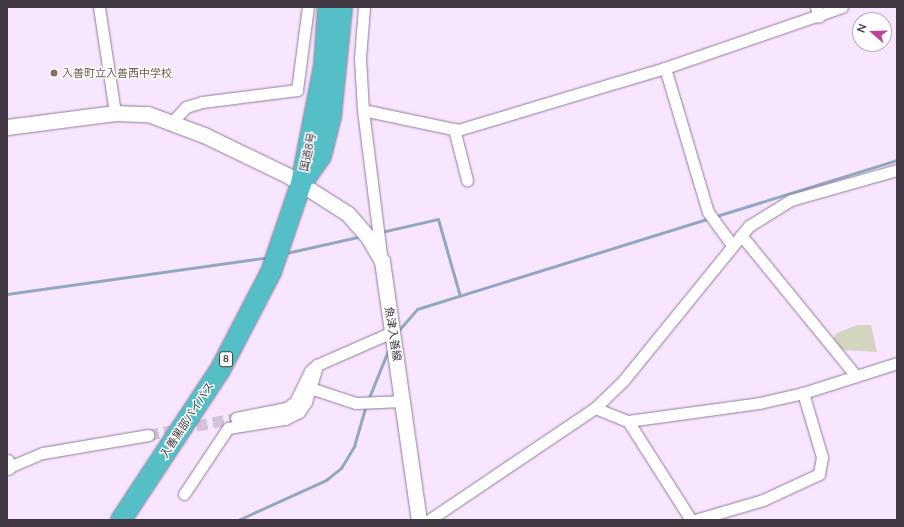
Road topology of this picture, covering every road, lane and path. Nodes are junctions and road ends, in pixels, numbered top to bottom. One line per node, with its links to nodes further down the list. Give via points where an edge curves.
1 (98, 7): 10 (street)
2 (308, 7): 11 (street, via 297,90 202,102 186,107)
3 (328, 7): 16 (highway, 国道8号 / 8, via 324,66)
4 (342, 7): 16 (highway, 国道8号 / 8, via 331,116 322,156)
5 (364, 7): 9 (street, via 360,58)
6 (842, 7): 7 (street)
7 (818, 12): 8 (street)
8 (665, 68): 13 (street); 18 (street, via 708,212)
9 (363, 110): 13 (street); 19 (street)
10 (115, 113): 11 (main road, 魚津入善線, via 148,114); 12 (main road, 魚津入善線)
11 (172, 122): 16 (main road, 魚津入善線)
12 (7, 127)
13 (454, 129): 15 (street)
14 (897, 170): 17 (street, via 791,200 749,226)
15 (467, 180)
16 (301, 184): 19 (main road, 魚津入善線, via 348,214 368,237); 33 (highway, 入善黒部バイパス / 8, via 271,272 244,327)
17 (740, 235): 18 (street); 23 (street)
18 (732, 245): 27 (street, via 623,381)
19 (382, 261): 20 (main road, 魚津入善線)
20 (392, 332): 22 (street); 26 (main road, 魚津入善線)
21 (897, 363): 23 (street)
22 (317, 365): 24 (street); 28 (street, via 310,371 295,402 286,408)
23 (856, 376): 25 (street)
24 (310, 388): 26 (street, via 356,403); 32 (street, via 299,412 285,419 228,428)
25 (803, 393): 29 (street); 37 (street, via 822,457 819,474 763,500)
26 (404, 401): 34 (main road, 魚津入善線)
27 (595, 408): 29 (street); 35 (street)
28 (236, 418)
29 (628, 421): 36 (street)
30 (148, 435): 31 (street, via 43,453)
31 (7, 465)
32 (184, 494)
33 (121, 520)
34 (419, 520)
35 (429, 520)
36 (691, 520)
37 (695, 520)

